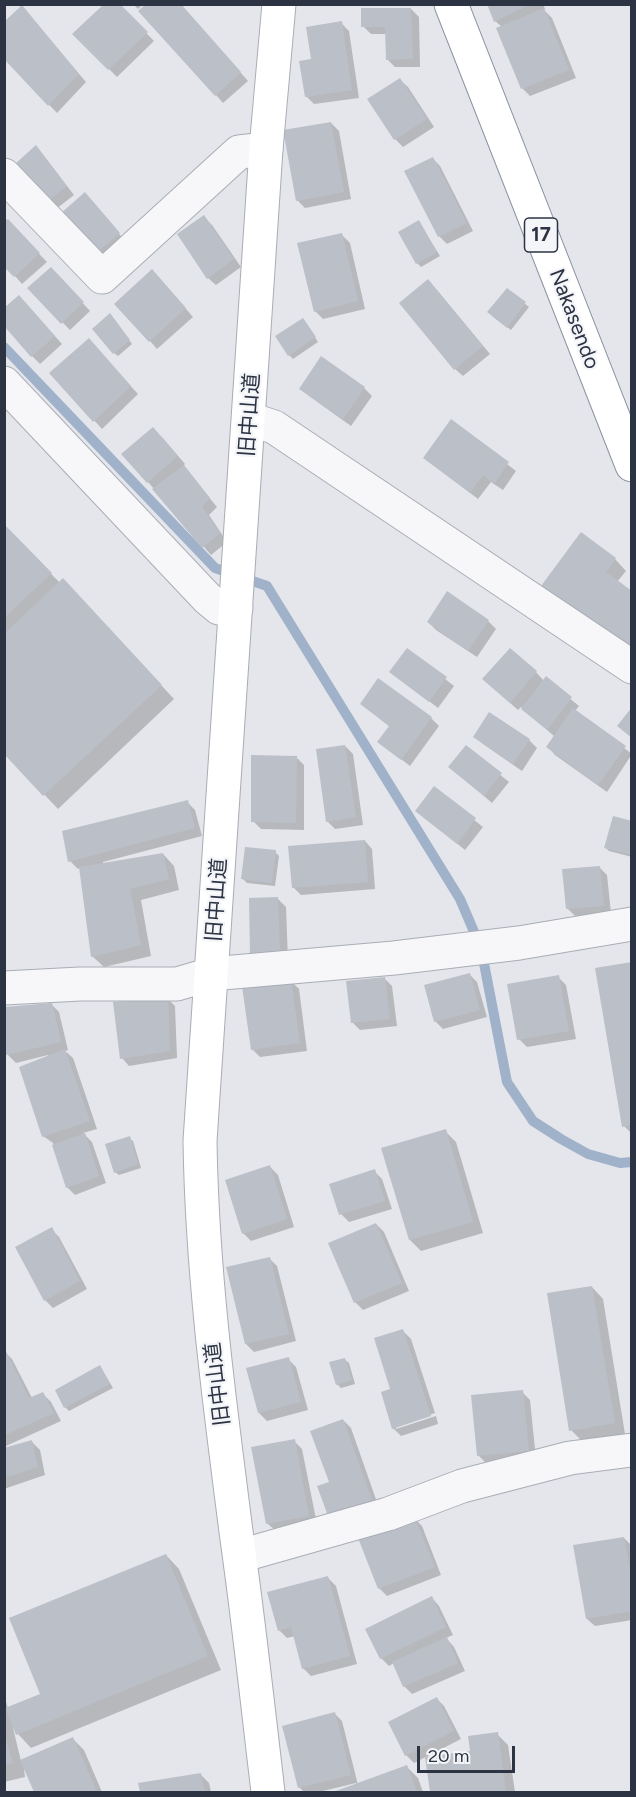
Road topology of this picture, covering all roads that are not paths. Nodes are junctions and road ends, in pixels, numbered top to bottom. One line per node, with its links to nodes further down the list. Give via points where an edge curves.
1 (279, 4): 3 (main road, 旧中山道)
2 (451, 4): 7 (main road, Nakasendo / 17)
3 (266, 149): 4 (street, via 239,152 102,277); 6 (main road, 旧中山道)
4 (4, 175)
5 (4, 383): 8 (street, via 207,598 219,608)
6 (250, 419): 8 (main road, 旧中山道); 9 (street, via 274,426)
7 (632, 465)
8 (237, 588): 11 (main road, 旧中山道)
9 (632, 667)
10 (632, 924): 11 (street, via 508,945)
11 (212, 974): 12 (street, via 177,984); 14 (main road, 旧中山道, via 200,1141 201,1198 215,1360)
12 (4, 988)
13 (632, 1450): 14 (street, via 570,1458 462,1485 388,1514)
14 (240, 1556): 15 (main road, 旧中山道)
15 (268, 1792)

